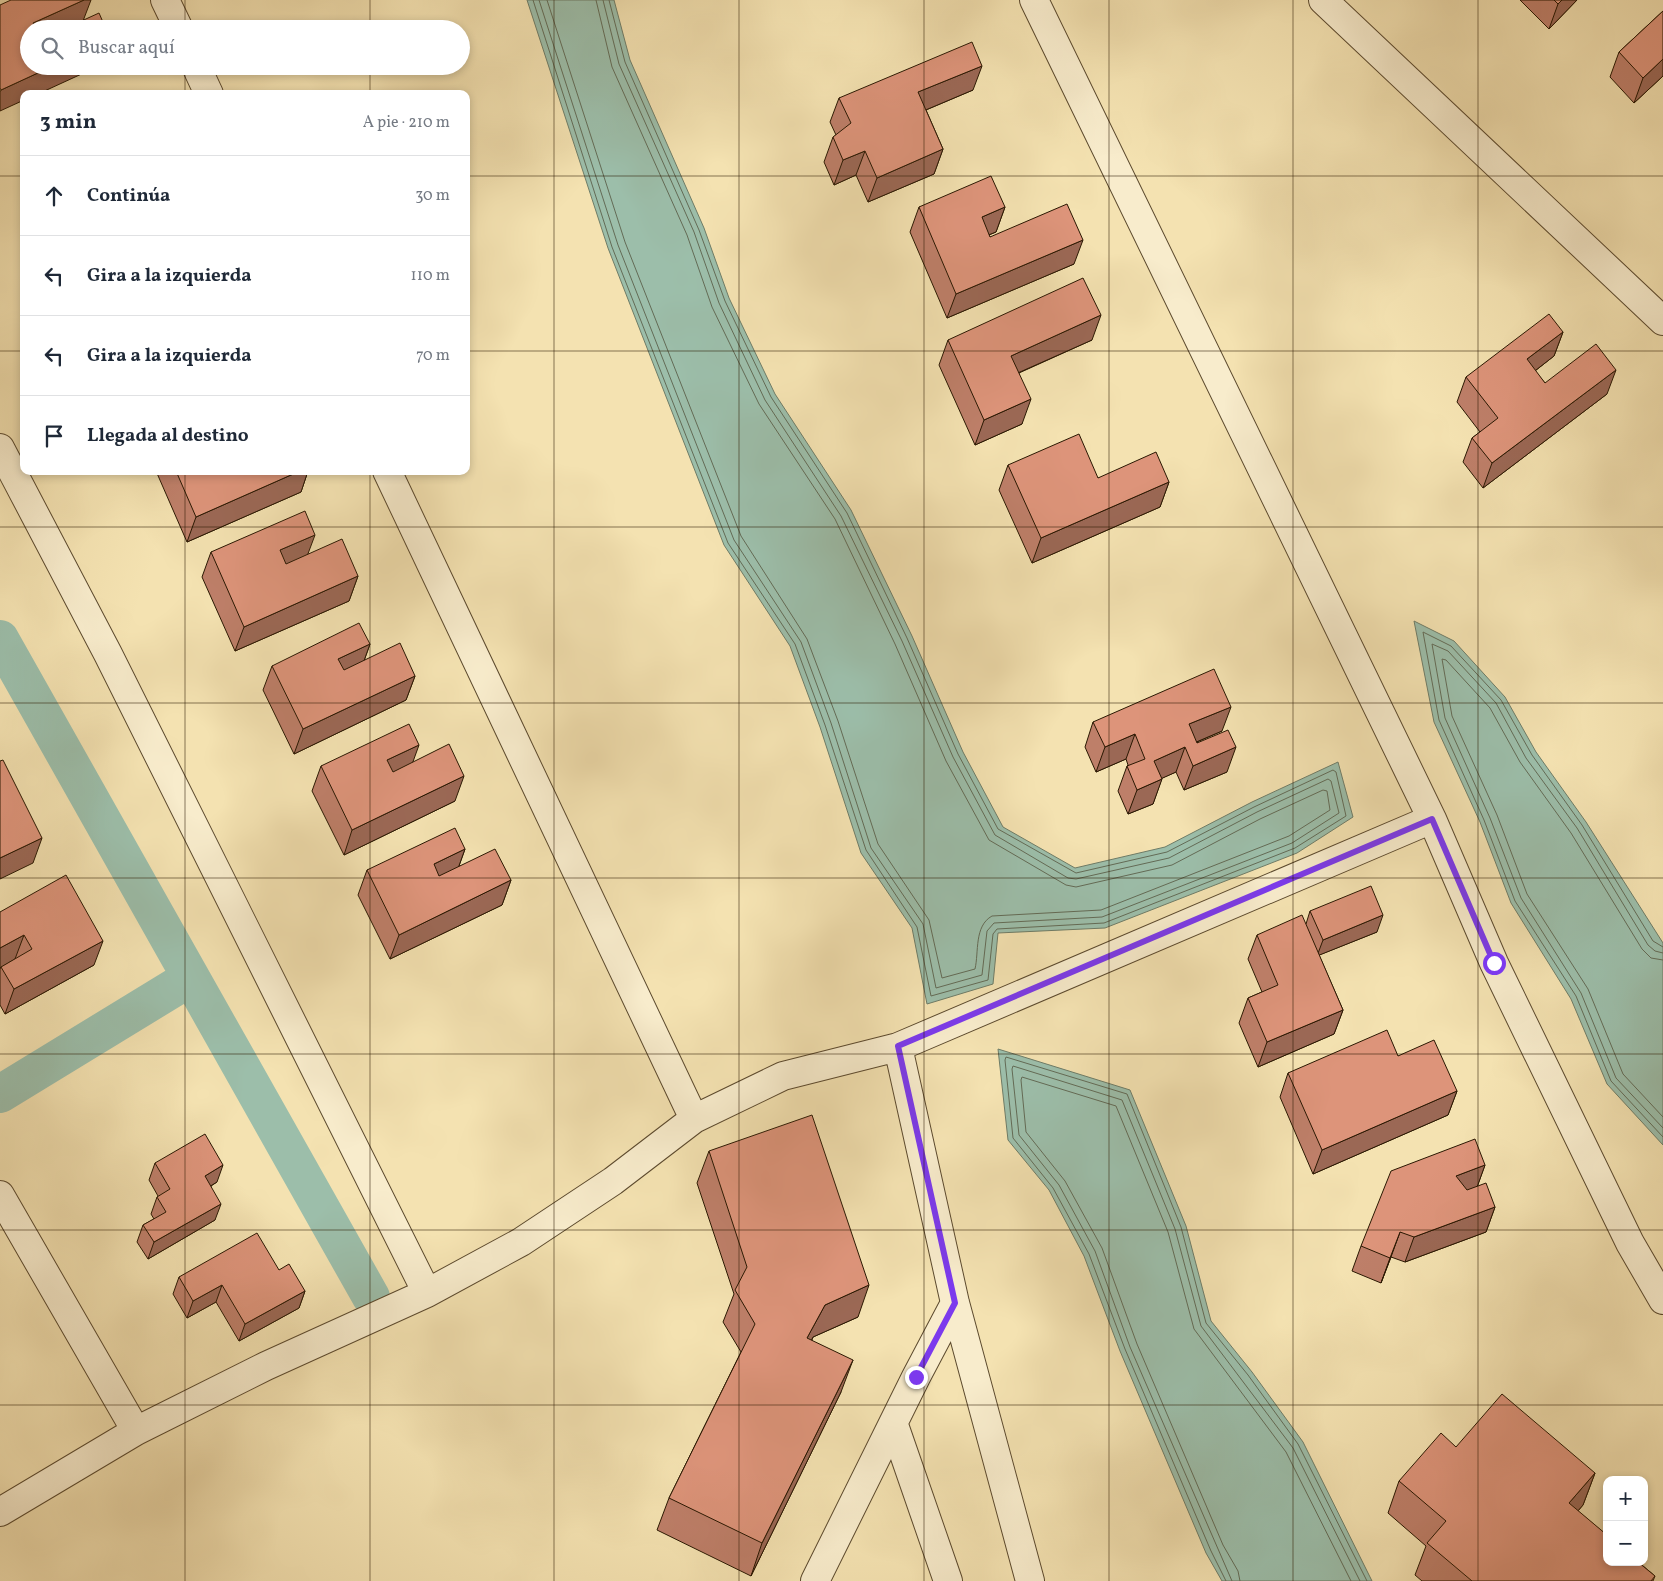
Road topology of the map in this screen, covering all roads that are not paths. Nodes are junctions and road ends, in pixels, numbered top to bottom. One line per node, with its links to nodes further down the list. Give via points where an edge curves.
1 (165, 0): 4 (street)
2 (1034, 0): 10 (street)
3 (1324, 0): 7 (street)
4 (174, 20)
5 (200, 75): 6 (street)
6 (207, 90)
7 (1663, 320)
8 (0, 448): 14 (street, via 112,663)
9 (389, 475): 12 (street)
10 (1432, 819): 11 (street); 15 (street, via 1494,963 1630,1243)
11 (898, 1046): 12 (street, via 783,1076); 16 (street)
12 (694, 1119): 14 (street, via 613,1181 521,1242)
13 (0, 1195): 18 (street)
14 (427, 1293): 18 (street, via 266,1366)
15 (1663, 1300)
16 (955, 1303): 17 (street); 22 (street)
17 (894, 1425): 20 (street); 21 (street)
18 (136, 1431): 19 (street)
19 (0, 1512)
20 (815, 1581)
21 (948, 1581)
22 (1030, 1581)

